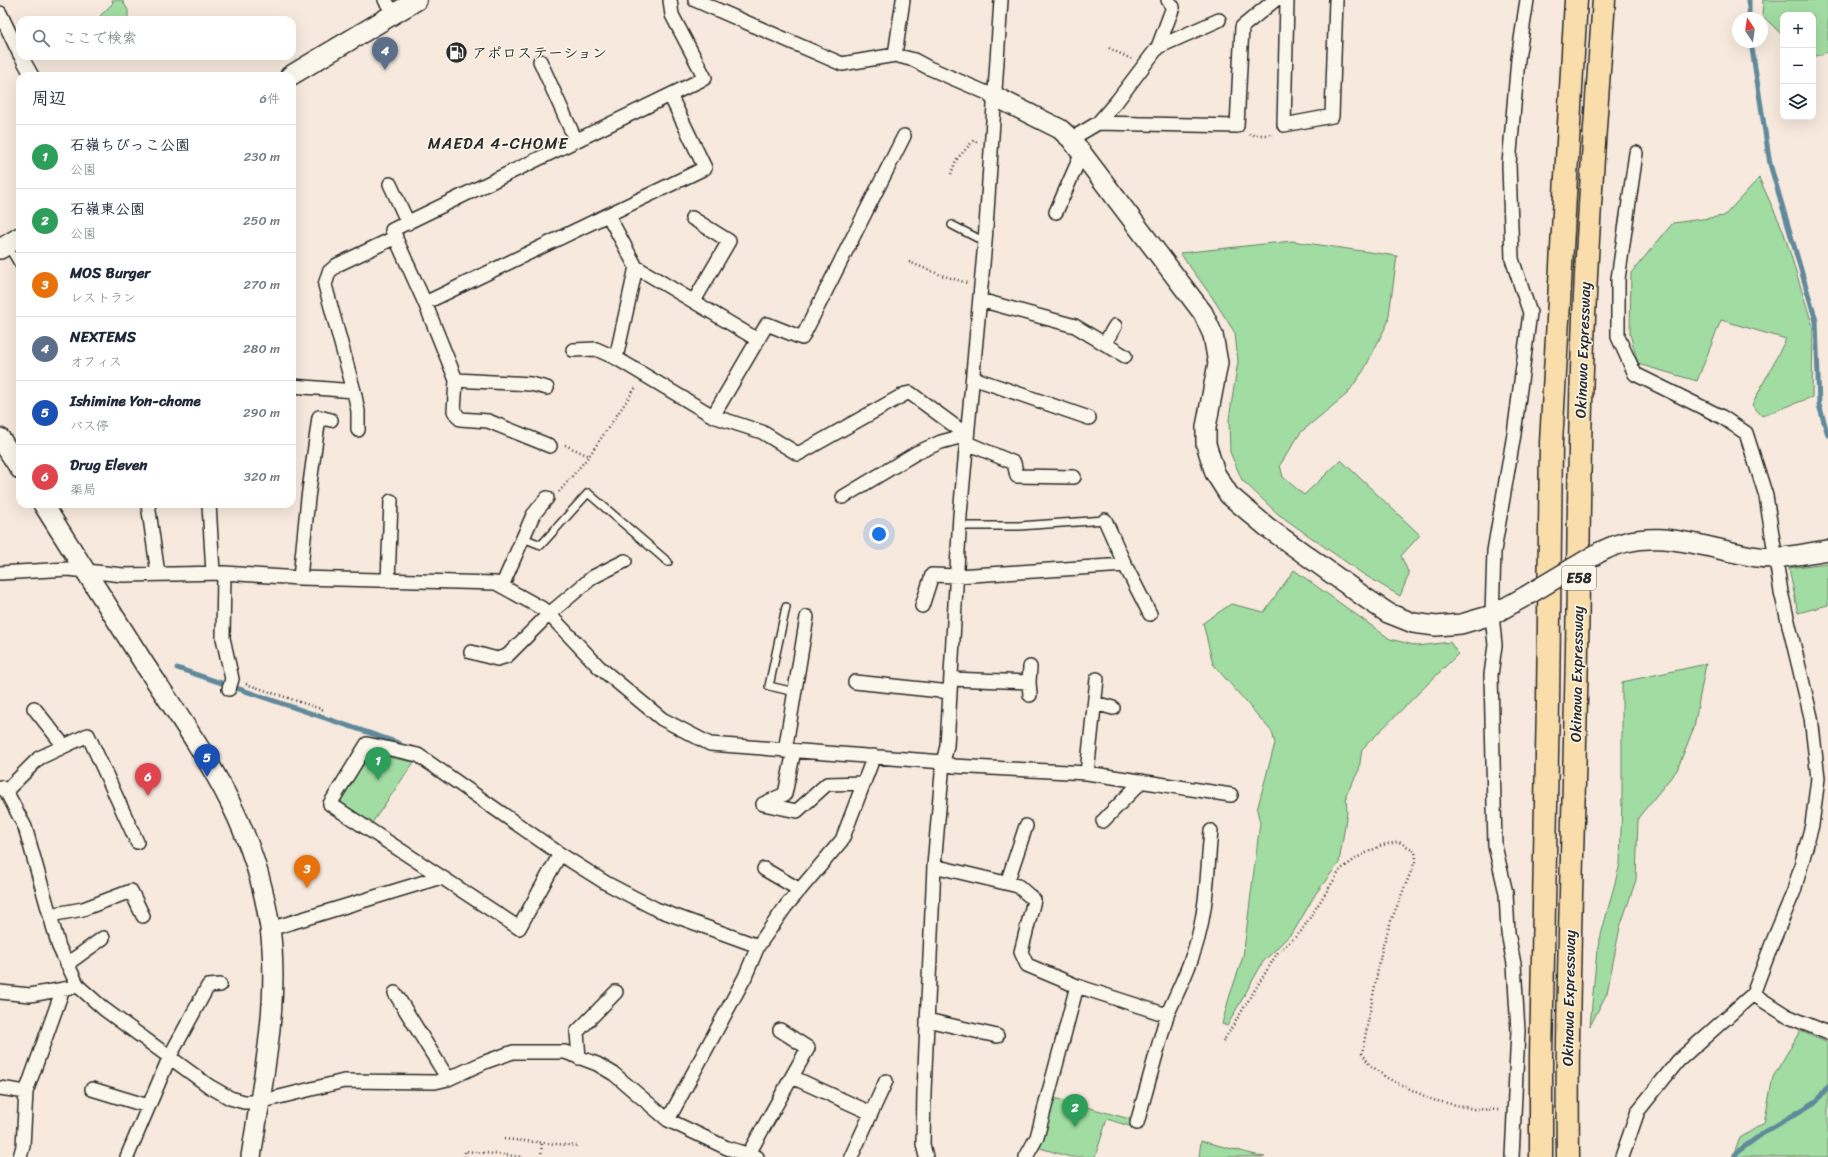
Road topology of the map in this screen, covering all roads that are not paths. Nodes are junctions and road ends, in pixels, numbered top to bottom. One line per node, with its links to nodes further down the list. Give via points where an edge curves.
1 (417, 0): 13 (street)
2 (670, 0): 23 (street, via 672,15 705,78)
3 (695, 0): 18 (street, via 842,64)
4 (903, 0): 18 (street)
5 (1002, 0): 24 (street)
6 (1168, 0): 17 (street, via 1173,7)
7 (1275, 0): 25 (street, via 1242,27 1237,126)
8 (1284, 0): 9 (street, via 1288,2 1284,125 1332,116)
9 (1336, 0)
10 (1527, 0): 90 (street, via 1518,59 1509,164 1512,259 1530,313 1514,434 1494,550)
11 (1576, 0): 162 (highway, Okinawa Expressway / E58, via 1551,443)
12 (1604, 0): 163 (highway, Okinawa Expressway / E58, via 1589,207 1583,345 1567,1058)
13 (389, 7): 22 (street)
14 (0, 13): 16 (street)
15 (1219, 20): 17 (street)
16 (16, 47)
17 (1158, 47): 25 (street)
18 (895, 55): 24 (street, via 914,60)
19 (23, 60): 21 (street)
20 (540, 61): 27 (street)
21 (30, 72)
22 (296, 72)
23 (670, 95): 27 (street); 32 (street, via 705,168)
24 (994, 96): 28 (street, via 1060,129); 37 (street)
25 (1098, 123): 28 (street)
26 (904, 136): 45 (street, via 802,338 767,324)
27 (576, 141): 34 (street)
28 (1077, 146): 31 (street); 90 (street, via 1203,313 1213,335 1218,363 1208,413 1206,444 1215,473 1228,495 1267,527 1388,613 1413,623 1436,626 1461,624)
29 (1636, 153): 74 (street, via 1618,279 1618,337 1635,374 1722,417 1746,434 1766,496)
30 (390, 184): 34 (street)
31 (1056, 212)
32 (608, 215): 40 (street); 43 (street)
33 (692, 218): 42 (street, via 729,241)
34 (408, 223): 36 (street, via 392,230)
35 (952, 225): 37 (lane)
36 (396, 237): 43 (street); 54 (street, via 337,265 329,272 326,285)
37 (985, 242): 41 (street)
38 (9, 244): 39 (lane)
39 (16, 259)
40 (636, 267): 42 (street); 49 (street)
41 (980, 300): 46 (street, via 1076,326); 50 (street)
42 (694, 301): 45 (street)
43 (424, 303): 51 (street)
44 (1115, 326): 46 (street)
45 (758, 340): 55 (street)
46 (1105, 343): 48 (street)
47 (573, 350): 49 (street, via 596,349)
48 (1125, 356)
49 (616, 358): 55 (street)
50 (973, 378): 56 (street); 60 (street)
51 (456, 380): 53 (street, via 532,384); 61 (street, via 454,411 460,419 488,421)
52 (296, 386): 54 (street)
53 (547, 388)
54 (354, 391): 58 (street)
55 (713, 416): 60 (street, via 762,432 798,454 910,393)
56 (1089, 418)
57 (331, 420): 83 (street, via 319,417)
58 (358, 430)
59 (0, 438): 62 (street)
60 (967, 439): 63 (street, via 1014,462 1017,476); 64 (street, via 941,442 916,453); 71 (street)
61 (550, 446)
62 (16, 463)
63 (1074, 477)
64 (843, 497)
65 (547, 498): 72 (street, via 533,515)
66 (391, 501): 84 (street)
67 (45, 508): 78 (street)
68 (149, 508): 81 (street)
69 (210, 508): 80 (street)
70 (1105, 520): 71 (lane, via 1019,526); 77 (street)
71 (959, 526): 82 (street)
72 (523, 538): 76 (lane, via 541,545 588,493); 85 (street)
73 (1828, 550): 74 (street)
74 (1776, 558): 90 (street, bridge, via 1655,538 1634,540 1600,552); 135 (street, via 1781,592 1811,717 1818,778 1812,825 1799,876)
75 (625, 561): 88 (street, via 593,577)
76 (668, 562)
77 (1125, 565): 82 (street); 89 (street)
78 (84, 571): 79 (street, via 68,569); 81 (street, via 123,575); 124 (street, via 223,787 250,848 264,896)
79 (0, 573)
80 (218, 573): 81 (street); 83 (street); 97 (street, via 223,638)
81 (158, 574)
82 (957, 576): 86 (street, via 932,575); 94 (street)
83 (300, 578): 84 (street)
84 (388, 581): 85 (street, via 496,583)
85 (502, 586): 88 (street)
86 (922, 606)
87 (786, 607): 98 (lane, via 768,686)
88 (549, 614): 92 (street, via 507,656 497,659); 104 (street, via 599,667 662,719 710,744)
89 (1150, 614)
90 (1492, 615): 161 (street, via 1495,645 1491,675 1495,846 1506,893 1518,1031)
91 (807, 617): 98 (street)
92 (471, 652)
93 (1030, 667): 94 (street, via 1029,688)
94 (951, 679): 99 (street)
95 (1097, 680): 100 (street)
96 (855, 682): 99 (street)
97 (231, 683)
98 (795, 692): 104 (street)
99 (950, 692): 106 (street, via 947,746)
100 (1095, 703): 102 (street); 107 (street)
101 (34, 708): 103 (street)
102 (1113, 708)
103 (64, 746): 110 (street, via 39,758); 115 (street, via 88,735)
104 (789, 751): 105 (street); 109 (street, via 785,794 762,804 797,811 827,784)
105 (874, 756): 106 (street); 109 (street)
106 (943, 762): 107 (street, via 952,766); 117 (street)
107 (1087, 773): 108 (street)
108 (1142, 781): 111 (street); 112 (street)
109 (864, 783): 121 (street, via 842,840)
110 (3, 789): 122 (street, via 25,827)
111 (1231, 795)
112 (1103, 822)
113 (1026, 826): 120 (street)
114 (1211, 831): 136 (street, via 1203,914 1196,945)
115 (137, 842)
116 (560, 854): 119 (street, via 519,928); 119 (street, via 418,755 367,744 330,804); 126 (street, via 606,883 656,909)
117 (934, 866): 120 (street); 137 (street)
118 (764, 869): 121 (street)
119 (441, 877): 124 (street)
120 (1007, 883): 130 (street, via 1018,886 1034,900 1021,952 1027,965)
121 (800, 890): 126 (street)
122 (50, 915): 123 (street, via 83,909 132,891); 127 (street)
123 (143, 916)
124 (270, 929): 149 (street, via 272,996 265,1066)
125 (103, 938): 127 (street)
126 (758, 946): 152 (street)
127 (67, 964): 129 (street)
128 (220, 985): 141 (street, via 208,986)
129 (78, 986): 131 (street); 141 (street, via 104,1009)
130 (1077, 986): 136 (street); 160 (street, via 1037,1137)
131 (63, 989): 132 (street, via 30,995); 148 (street)
132 (0, 992)
133 (395, 992): 144 (street)
134 (616, 992): 142 (street, via 577,1032)
135 (1753, 994): 139 (street, via 1787,1016); 164 (street, via 1678,1061 1638,1111)
136 (1167, 1015): 153 (street)
137 (927, 1020): 140 (street); 159 (street, via 923,1144)
138 (780, 1030): 143 (street, via 808,1048)
139 (1828, 1033)
140 (997, 1036)
141 (170, 1056): 149 (street, via 209,1086 230,1098); 150 (street)
142 (579, 1058): 144 (street, via 565,1052 513,1052); 152 (street, via 597,1064 614,1074)
143 (792, 1077): 151 (street); 154 (street)
144 (448, 1079): 149 (street, via 435,1082 344,1081)
145 (886, 1081): 151 (street)
146 (0, 1088): 148 (street)
147 (92, 1089): 150 (street)
148 (26, 1092): 155 (street)
149 (258, 1102): 157 (street)
150 (148, 1106): 156 (street)
151 (871, 1113): 158 (street)
152 (668, 1120): 154 (street, via 726,1148)
153 (1137, 1123)
154 (753, 1156)
155 (20, 1157)
156 (127, 1157)
157 (251, 1157)
158 (851, 1157)
159 (926, 1157)
160 (1026, 1157)
161 (1512, 1157)
162 (1541, 1157)
163 (1568, 1157)
164 (1622, 1157)

